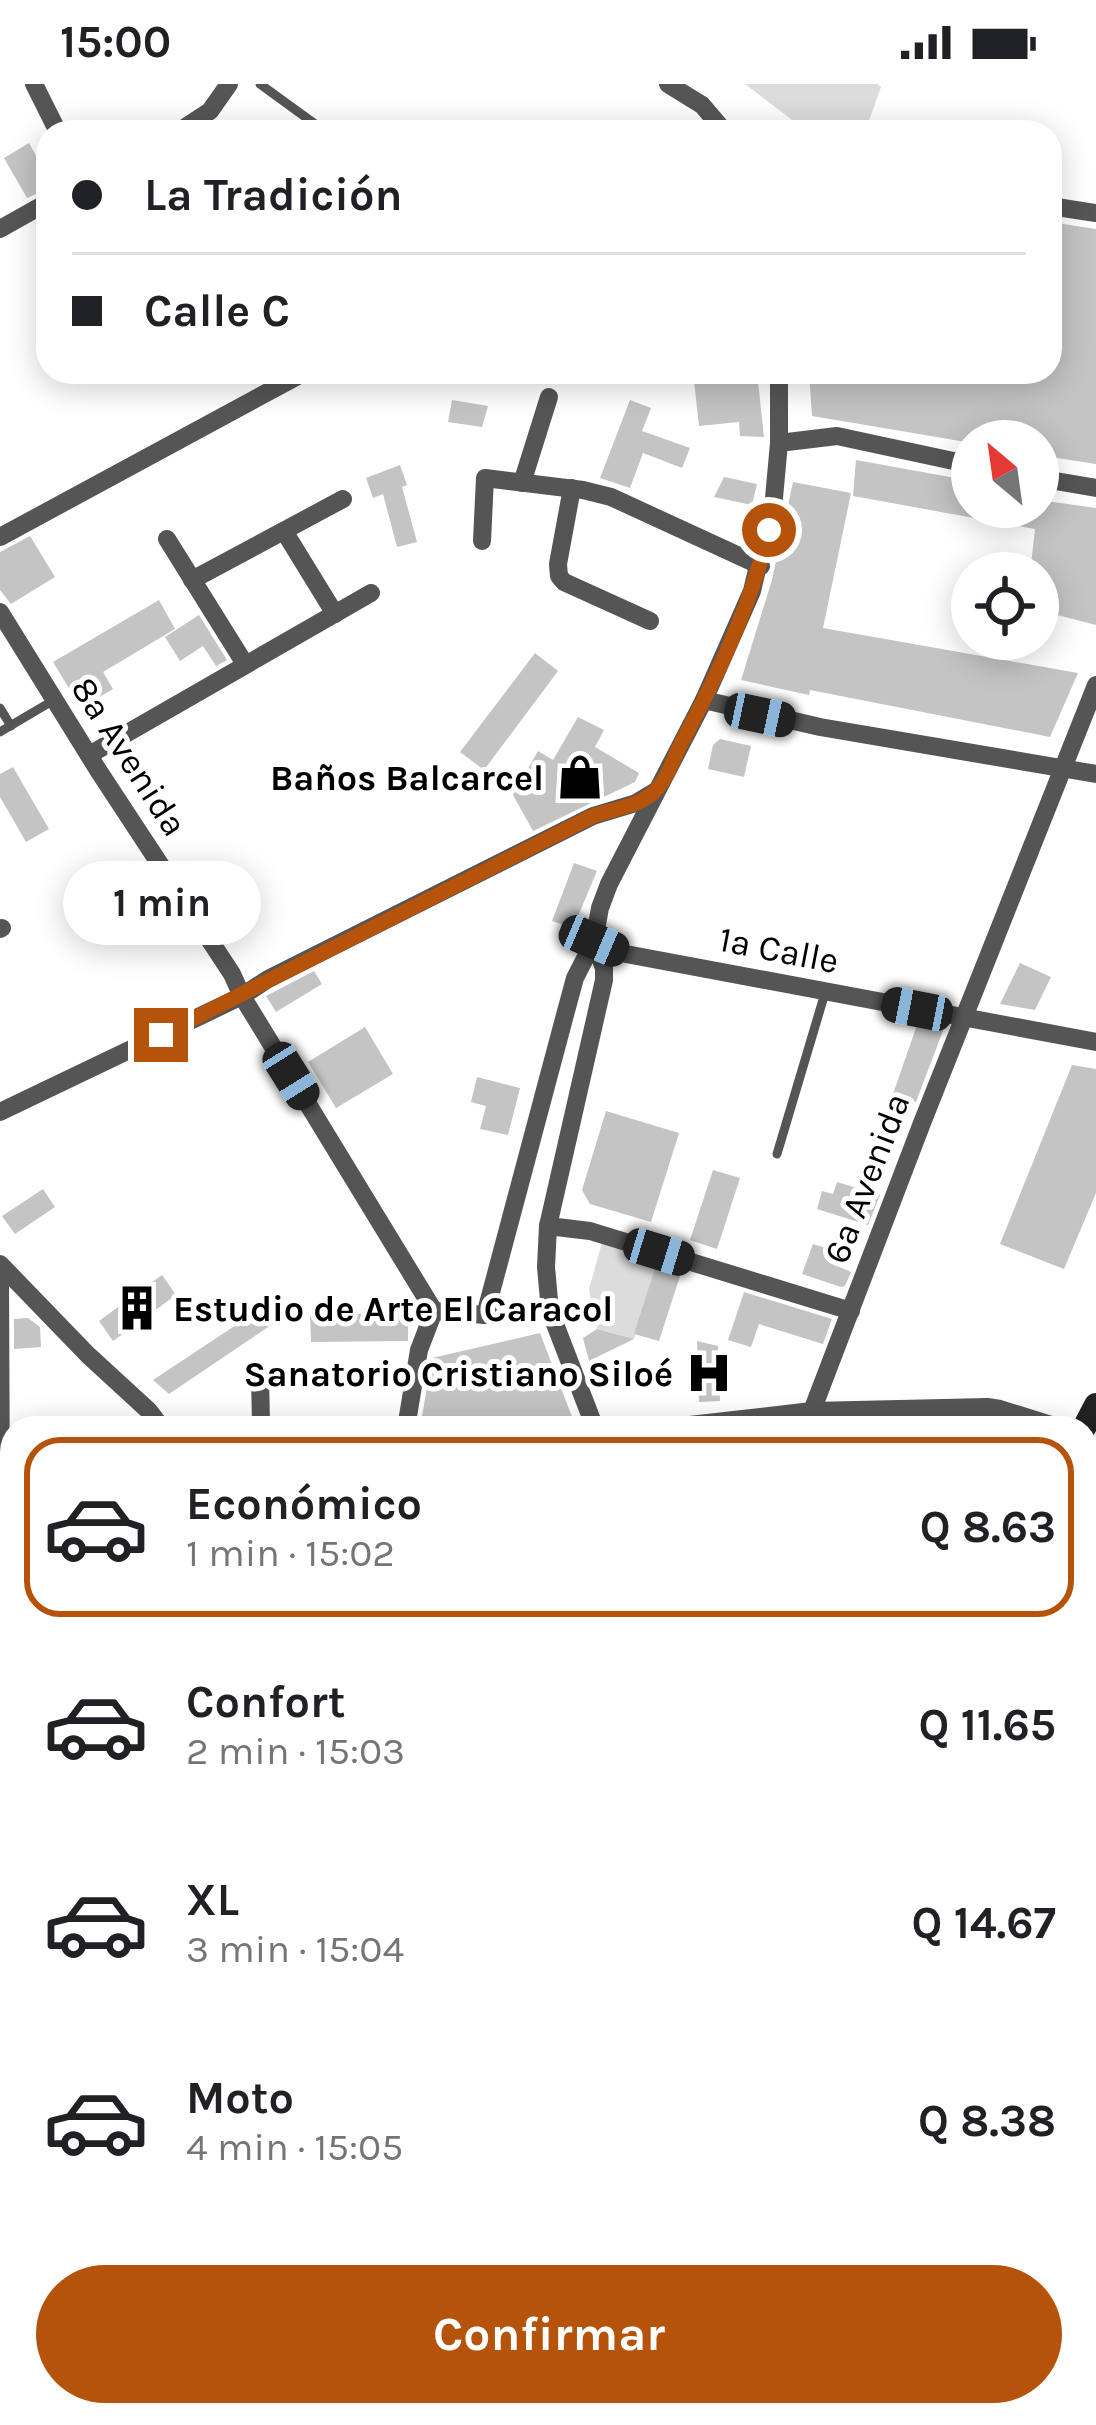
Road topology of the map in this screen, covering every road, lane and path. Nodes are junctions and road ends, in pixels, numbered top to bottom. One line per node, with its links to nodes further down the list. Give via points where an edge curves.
1 (34, 84): 5 (street)
2 (229, 84): 6 (street)
3 (260, 84): 7 (lane)
4 (668, 84): 8 (street)
5 (52, 120)
6 (195, 120)
7 (310, 120)
8 (715, 120)
9 (1062, 208): 11 (street)
10 (36, 209): 12 (street)
11 (1096, 213)
12 (0, 229)
13 (283, 384): 24 (street)
14 (779, 384): 16 (street)
15 (549, 397): 19 (street)
16 (779, 443): 17 (street, via 837,436); 27 (street)
17 (951, 460)
18 (1059, 482): 21 (street)
19 (522, 483): 20 (street); 26 (street, via 485,478)
20 (572, 488): 27 (street, via 611,497); 32 (street, via 559,576)
21 (1096, 488)
22 (343, 499): 23 (street)
23 (284, 531): 28 (street); 31 (street)
24 (0, 537)
25 (166, 539): 28 (street)
26 (482, 541)
27 (760, 566): 36 (street)
28 (192, 580): 33 (street)
29 (371, 593): 31 (street)
30 (0, 612): 35 (street, 8a Avenida)
31 (335, 614): 33 (street)
32 (650, 622)
33 (245, 664): 39 (street)
34 (1096, 685): 40 (street, 6a Avenida)
35 (54, 700): 38 (lane); 39 (street, 8a Avenida)
36 (704, 700): 40 (street); 42 (street)
37 (0, 708): 38 (lane)
38 (5, 729)
39 (89, 755): 45 (street, 8a Avenida)
40 (1063, 768): 41 (street); 46 (street, 6a Avenida)
41 (1096, 774)
42 (656, 791): 43 (street, via 609,884); 45 (street)
43 (594, 941): 44 (street, 1a Calle); 50 (street, via 604,980); 56 (street, via 575,979)
44 (825, 991): 46 (street, 1a Calle); 49 (lane)
45 (242, 996): 48 (street); 53 (street, 8a Avenida)
46 (963, 1018): 47 (street, 1a Calle); 55 (street, 6a Avenida)
47 (1096, 1042)
48 (0, 1112)
49 (777, 1154)
50 (548, 1226): 54 (street); 55 (street, via 590,1231)
51 (0, 1264): 61 (street)
52 (0, 1281): 60 (street)
53 (434, 1311): 56 (street); 63 (street)
54 (550, 1311): 56 (street); 64 (street)
55 (851, 1311): 59 (street, 6a Avenida)
56 (485, 1315)
57 (260, 1376): 62 (street)
58 (972, 1407): 59 (street); 66 (lane); 67 (street)
59 (812, 1412): 65 (street)
60 (1, 1416)
61 (153, 1416)
62 (261, 1416)
63 (408, 1416)
64 (590, 1416)
65 (775, 1416)
66 (970, 1416)
67 (1024, 1416)

